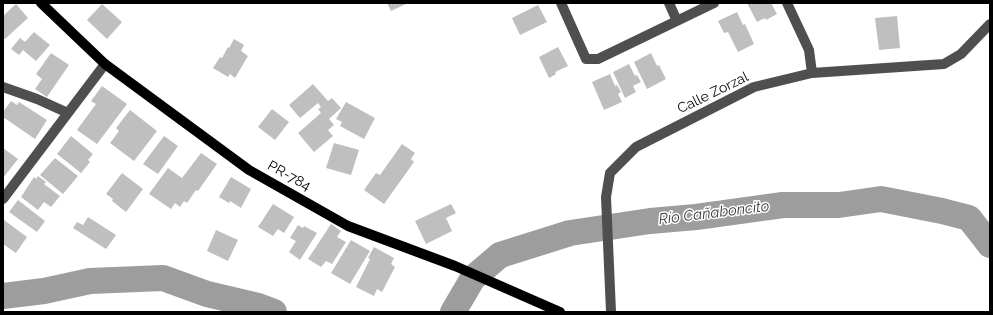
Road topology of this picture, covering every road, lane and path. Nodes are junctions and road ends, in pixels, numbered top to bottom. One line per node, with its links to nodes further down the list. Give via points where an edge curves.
1 (41, 3): 8 (main road, PR-784 / PR-784)
2 (560, 3): 6 (street, via 586,59 598,59)
3 (669, 3): 6 (street)
4 (714, 3): 6 (street)
5 (787, 3): 9 (street, via 808,50)
6 (677, 21)
7 (990, 24): 9 (street, Calle Zorzal, via 961,54 944,64)
8 (105, 64): 11 (street); 13 (main road, PR-784 / PR-784, via 249,170 348,226 455,266)
9 (812, 73): 14 (street, Calle Zorzal, via 754,87 636,146 610,173 606,197)
10 (3, 87): 11 (street)
11 (68, 113): 12 (street)
12 (3, 199)
13 (560, 312)
14 (612, 312)

